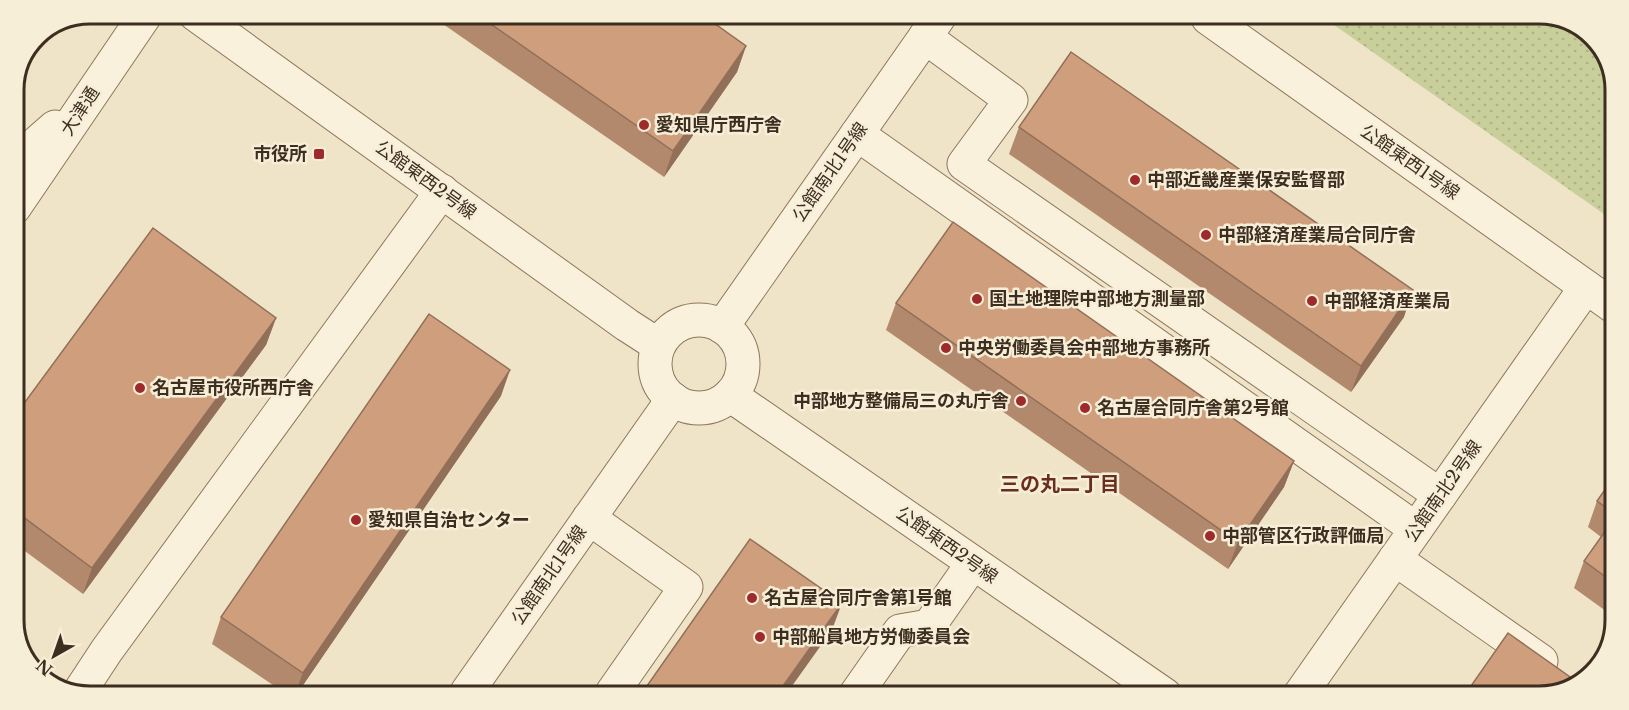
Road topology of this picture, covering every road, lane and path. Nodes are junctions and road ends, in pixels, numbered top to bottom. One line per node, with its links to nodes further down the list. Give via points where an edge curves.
1 (139, 24): 5 (street, 大津通)
2 (209, 24): 8 (street, 公館東西2号線)
3 (1216, 24): 10 (street, 公館東西1号線)
4 (932, 27): 6 (street, 公館南北1号線); 16 (street, via 1011,100 964,164)
5 (93, 94): 7 (street); 9 (street, 大津通)
6 (857, 134): 12 (street, 公館南北1号線); 18 (street)
7 (24, 154)
8 (442, 191): 13 (street, 公館東西2号線); 22 (street)
9 (24, 194)
10 (1586, 287): 11 (street, 公館東西1号線); 16 (street, 公館南北2号線)
11 (1605, 300)
12 (723, 327): 13 (street, via 694,320 673,328); 14 (street, via 732,335 742,359 742,372)
13 (658, 345): 15 (street, via 656,375)
14 (730, 395): 15 (street, via 696,408); 20 (street, 公館東西2号線)
15 (673, 399): 17 (street, 公館南北1号線)
16 (1440, 495): 18 (street, 公館南北2号線)
17 (589, 518): 23 (street, 公館南北1号線); 24 (street, via 686,587)
18 (1416, 529): 19 (street, 公館南北2号線)
19 (1395, 559): 21 (street); 27 (street, 公館南北2号線)
20 (974, 563): 25 (street, via 929,626 900,631); 26 (street, 公館東西2号線)
21 (1566, 679)
22 (84, 686)
23 (471, 686)
24 (617, 686)
25 (862, 686)
26 (1152, 686)
27 (1306, 686)

